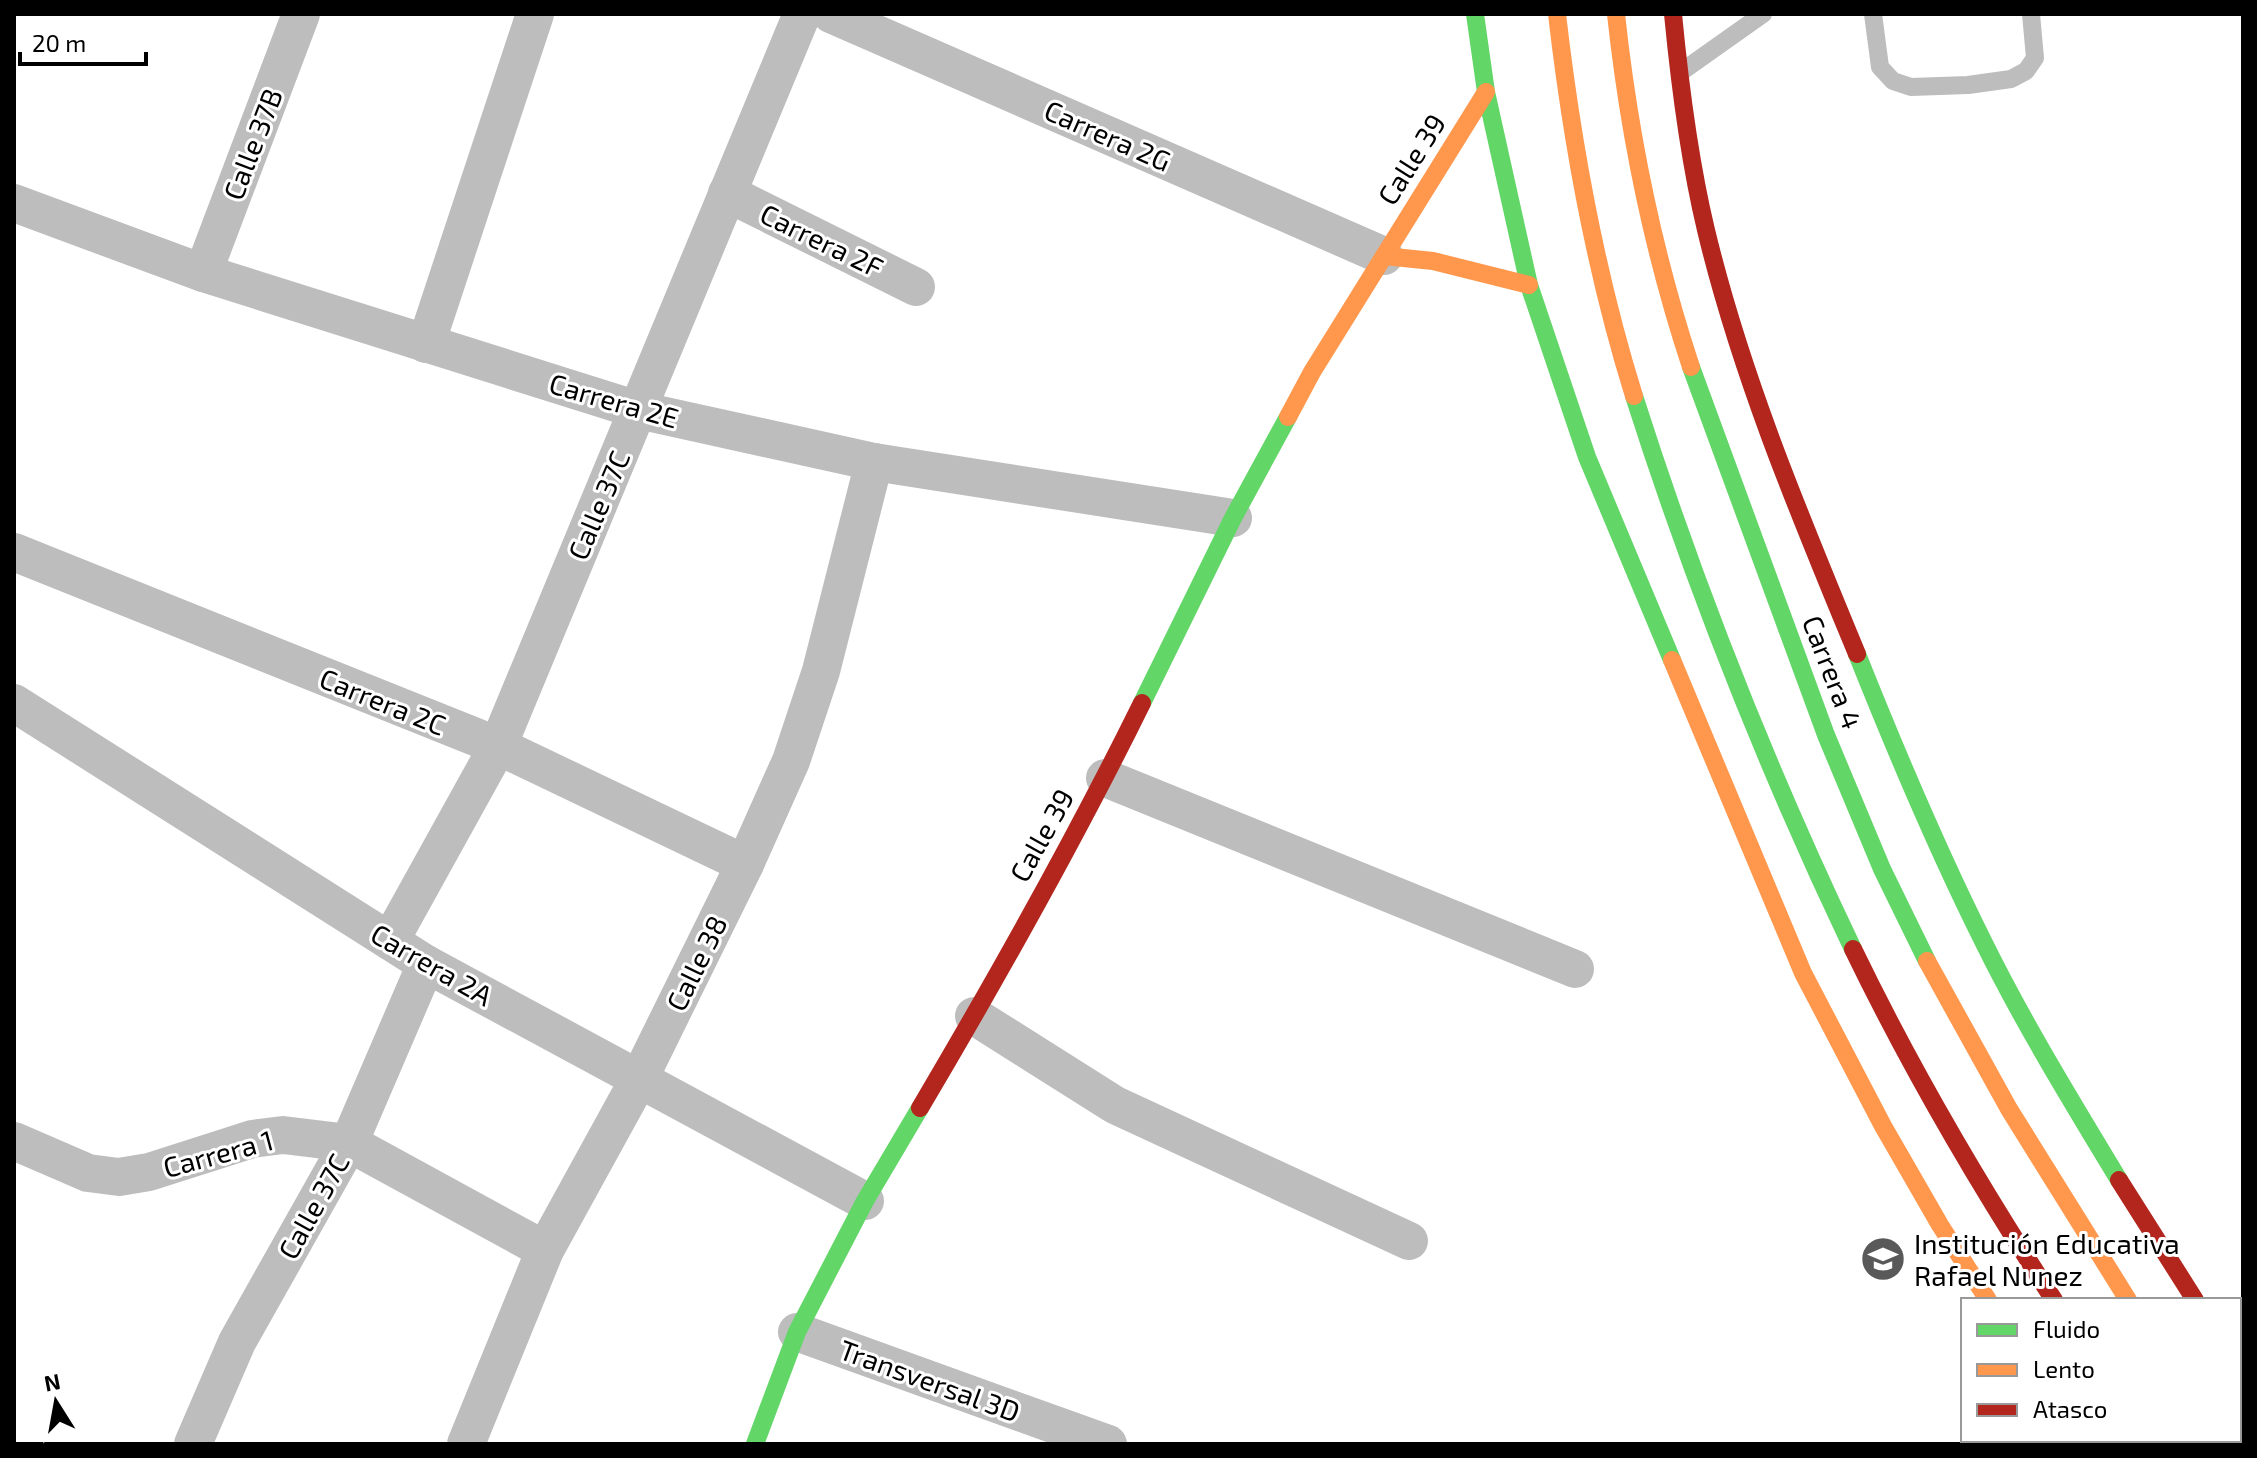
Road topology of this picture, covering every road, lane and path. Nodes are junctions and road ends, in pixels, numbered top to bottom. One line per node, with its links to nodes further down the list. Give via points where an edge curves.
1 (301, 14): 17 (street, Calle 37B)
2 (535, 14): 20 (street)
3 (802, 14): 14 (street, Calle 37C)
4 (831, 14): 16 (street, Carrera 2G)
5 (1475, 14): 13 (main road)
6 (1557, 14): 40 (main road, via 1572,138 1597,265 1667,498 1728,660 1851,945 1983,1191)
7 (1616, 14): 41 (main road, Carrera 4, via 1639,165 1665,281 1734,489 1841,770 1901,910 1956,1017)
8 (1673, 14): 12 (main road)
9 (1763, 14): 12 (lane)
10 (1873, 14): 11 (lane, via 1880,67 1893,81 1911,87 1968,85 2011,79 2026,71 2035,58)
11 (2031, 14)
12 (1678, 74): 42 (main road, via 1714,262 1749,375 1909,780 2009,992 2084,1124)
13 (1486, 92): 16 (main road, Calle 39); 18 (main road)
14 (727, 193): 19 (street, Carrera 2F); 21 (street, Calle 37C)
15 (14, 203): 17 (street, Carrera 2E)
16 (1384, 256): 18 (main road, via 1433,261); 23 (main road, Calle 39, via 1312,372)
17 (203, 273): 20 (street, Carrera 2E)
18 (1529, 285): 39 (main road, via 1587,457 1803,973 1883,1126)
19 (916, 287)
20 (426, 344): 21 (street, Carrera 2E)
21 (638, 410): 22 (street, Carrera 2E); 26 (street, Calle 37C)
22 (874, 462): 23 (street, Carrera 2E); 28 (street, Calle 38, via 821,671 791,761)
23 (1233, 518): 27 (main road, Calle 39)
24 (14, 552): 26 (street, Carrera 2C)
25 (14, 703): 29 (street, Carrera 2A)
26 (498, 746): 28 (street, Carrera 2C); 29 (street, Calle 37C)
27 (1105, 778): 31 (street); 32 (main road, Calle 39)
28 (745, 864): 33 (street, Calle 38)
29 (390, 941): 30 (street, Carrera 2A)
30 (426, 964): 33 (street, Carrera 2A); 35 (street, Calle 37C)
31 (1575, 969)
32 (974, 1016): 36 (main road, Calle 39); 37 (street, via 1115,1105)
33 (639, 1079): 36 (street, Carrera 2A); 38 (street, Calle 38)
34 (14, 1141): 35 (street, Carrera 1, via 88,1173 119,1177 252,1139 283,1135)
35 (349, 1143): 38 (street, Carrera 1); 44 (street, Calle 37C, via 237,1342)
36 (865, 1201): 43 (main road, Calle 39)
37 (1409, 1241)
38 (545, 1250): 45 (street, Calle 38)
39 (1987, 1298)
40 (2053, 1298)
41 (2127, 1298)
42 (2194, 1298)
43 (797, 1332): 46 (main road, Calle 39); 47 (street, Transversal 3D)
44 (193, 1444)
45 (466, 1444)
46 (755, 1444)
47 (1108, 1444)

